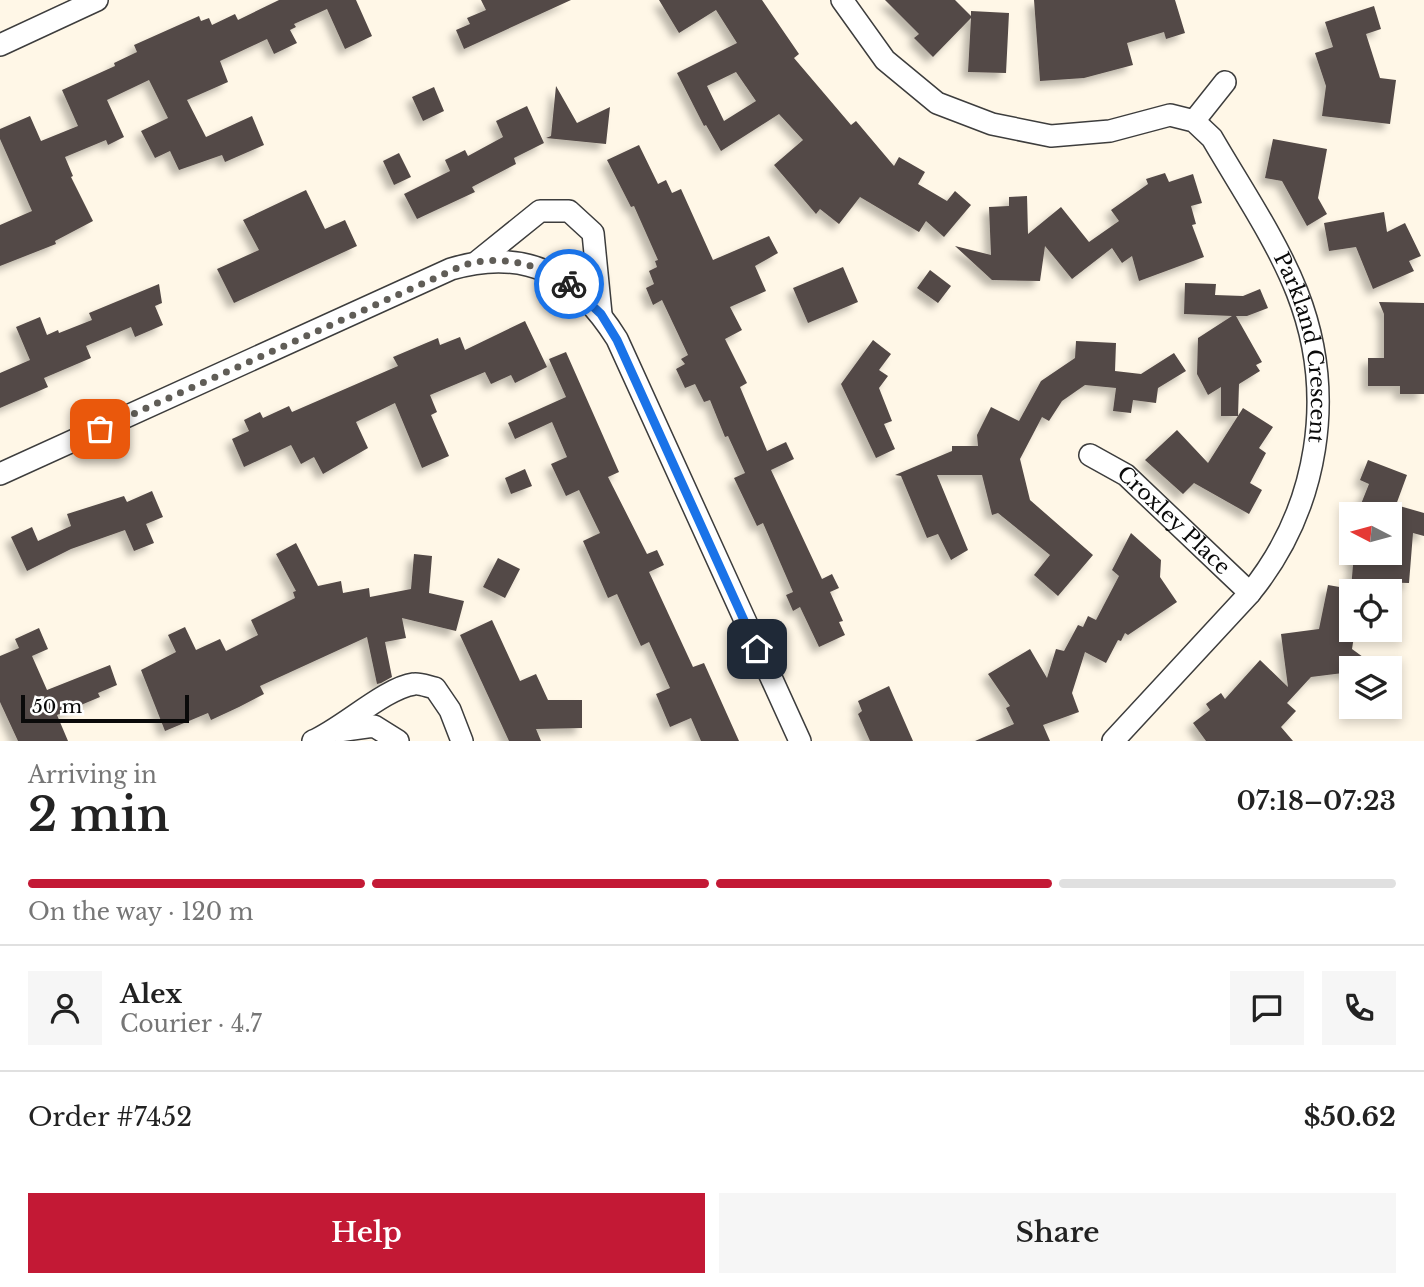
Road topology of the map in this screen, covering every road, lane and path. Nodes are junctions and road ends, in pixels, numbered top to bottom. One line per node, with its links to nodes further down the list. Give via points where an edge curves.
1 (97, 0): 3 (street)
2 (842, 0): 5 (street, via 885,60 937,103 992,124 1051,136 1110,131 1170,115)
3 (0, 45)
4 (1225, 82): 5 (street)
5 (1194, 121): 10 (street, Parkland Crescent, via 1212,138 1297,290 1316,357 1318,425 1307,486 1283,544)
6 (478, 261): 7 (street, via 531,264 576,288); 7 (street, via 540,211 569,211 593,233); 9 (street, via 425,280)
7 (601, 314): 15 (street, via 617,340)
8 (1090, 455): 10 (street, Croxley Place, via 1126,475)
9 (0, 474)
10 (1250, 593): 16 (street, Parkland Crescent)
11 (333, 732): 12 (street); 13 (street, via 374,726); 14 (street, via 395,690 416,683 435,688)
12 (313, 741)
13 (398, 741)
14 (462, 741)
15 (800, 741)
16 (1113, 741)

